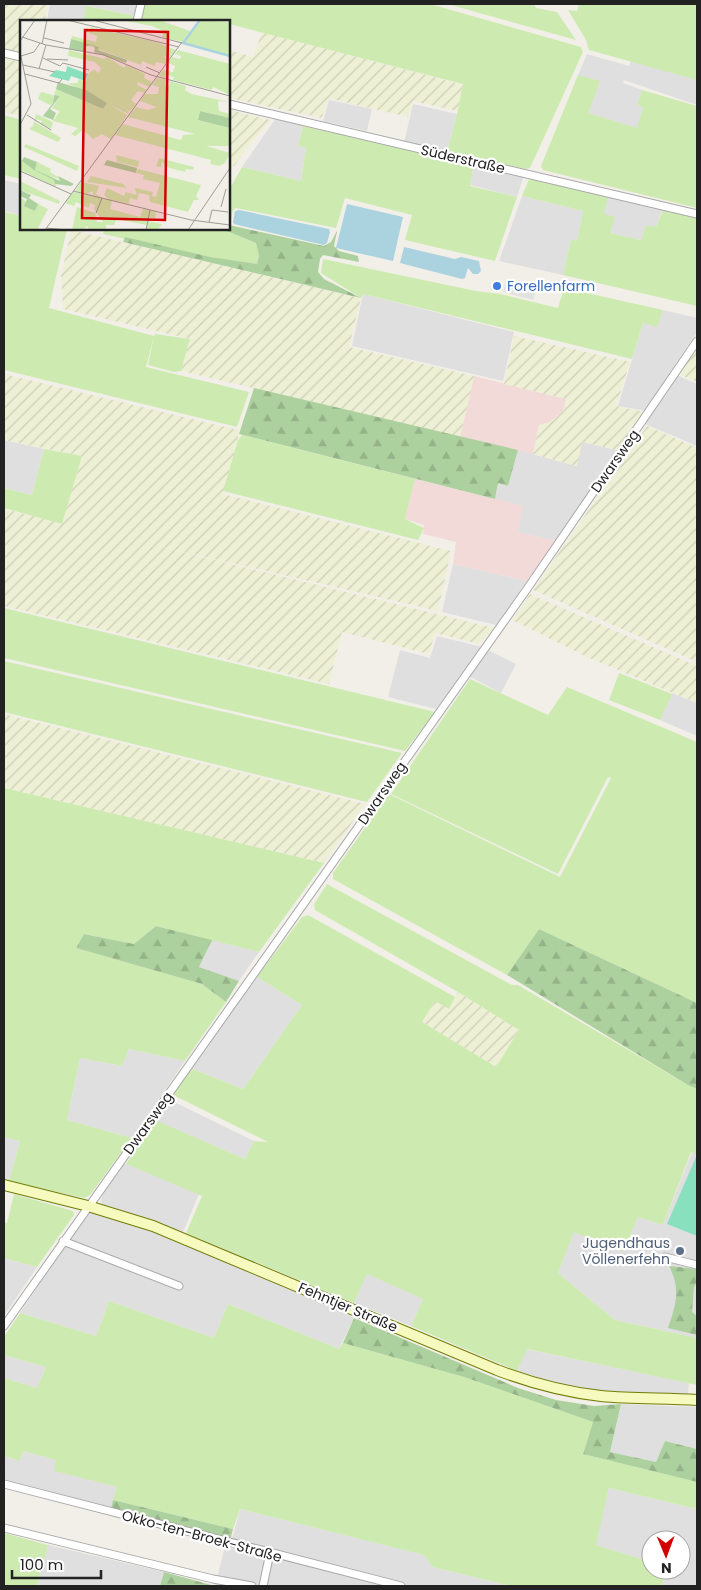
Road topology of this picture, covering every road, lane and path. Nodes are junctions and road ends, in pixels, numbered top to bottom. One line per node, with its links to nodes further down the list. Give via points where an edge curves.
1 (141, 4): 2 (street)
2 (137, 20)
3 (4, 53): 4 (street)
4 (20, 57)
5 (230, 104): 6 (street, Süderstraße)
6 (697, 214)
7 (697, 342): 9 (street, Dwarsweg, via 521,597)
8 (4, 1185): 9 (street, Fehntjer Straße)
9 (88, 1206): 10 (street, Dwarsweg); 15 (street, Fehntjer Straße, via 152,1226 530,1382 602,1396)
10 (63, 1242): 13 (street); 14 (street, Dwarsweg)
11 (665, 1257): 12 (street)
12 (697, 1265)
13 (179, 1286)
14 (4, 1326)
15 (697, 1400)
16 (4, 1484): 18 (street, Okko-ten-Broek-Straße)
17 (4, 1528): 19 (street)
18 (270, 1553): 20 (street); 21 (street, Okko-ten-Broek-Straße)
19 (252, 1586)
20 (263, 1586)
21 (401, 1586)

